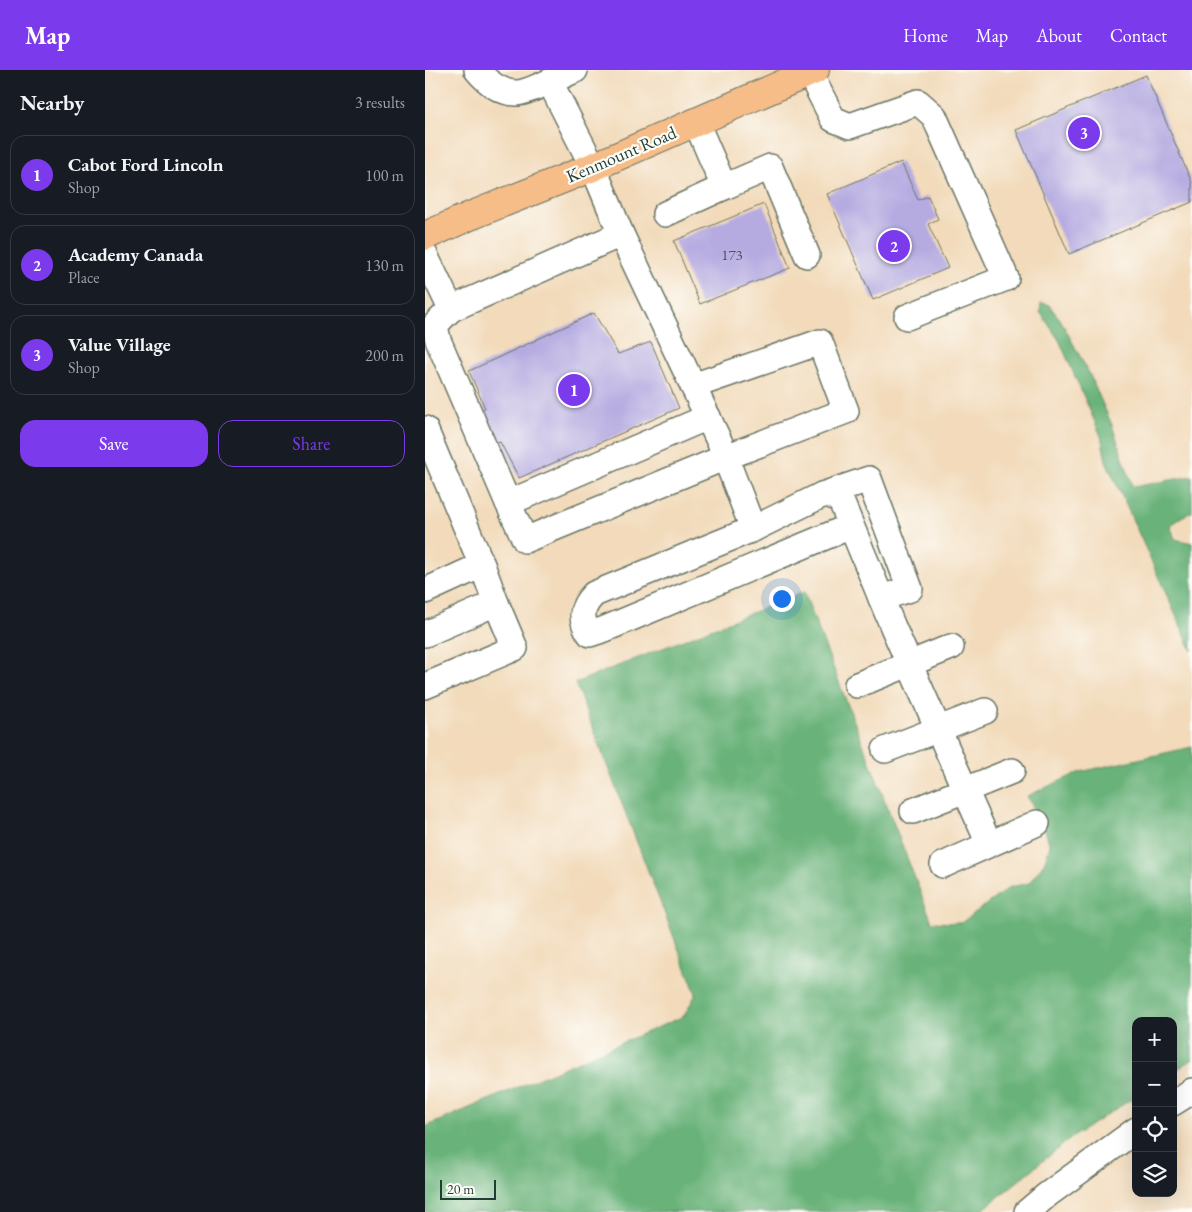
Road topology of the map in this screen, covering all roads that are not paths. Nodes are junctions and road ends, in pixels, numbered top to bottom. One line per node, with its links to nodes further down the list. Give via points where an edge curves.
1 (477, 70): 4 (street, via 501,90 518,94)
2 (575, 70): 4 (street)
3 (811, 71): 5 (main road, Kenmount Road); 14 (street, via 833,119 850,126 918,102 934,116 1006,278)
4 (550, 82): 6 (street)
5 (696, 122): 6 (main road, Kenmount Road); 7 (street)
6 (593, 167): 9 (street); 10 (main road, Kenmount Road)
7 (724, 187): 8 (street); 11 (street, via 770,167)
8 (665, 214)
9 (621, 234): 13 (street); 15 (street)
10 (425, 236)
11 (807, 254)
12 (425, 255): 13 (street)
13 (451, 309): 20 (street, via 435,325 438,340)
14 (907, 317)
15 (693, 386): 16 (street); 18 (street, via 820,342 846,411)
16 (708, 417): 18 (street); 20 (street)
17 (425, 429): 23 (street)
18 (726, 457): 20 (street, via 525,540); 22 (street)
19 (822, 495): 21 (street, via 831,495 841,501); 22 (street); 25 (street, via 869,479 910,589)
20 (509, 503)
21 (851, 526): 22 (street, via 605,629 590,634 583,625 585,602 594,594); 25 (street)
22 (753, 529)
23 (482, 565): 24 (street); 26 (street)
24 (425, 591)
25 (881, 598): 29 (street)
26 (496, 603): 27 (street); 31 (street, via 515,648)
27 (425, 634)
28 (951, 647): 29 (street)
29 (909, 663): 30 (street); 33 (street)
30 (857, 685)
31 (425, 686)
32 (985, 710): 33 (street)
33 (939, 729): 34 (street); 36 (street)
34 (885, 750)
35 (1012, 771): 36 (street)
36 (965, 789): 37 (street); 39 (street)
37 (913, 811)
38 (1037, 823): 39 (street)
39 (989, 844): 40 (street)
40 (943, 865)
41 (1192, 1090): 42 (street)
42 (1177, 1100)
43 (1132, 1133): 44 (street)
44 (1027, 1212)

